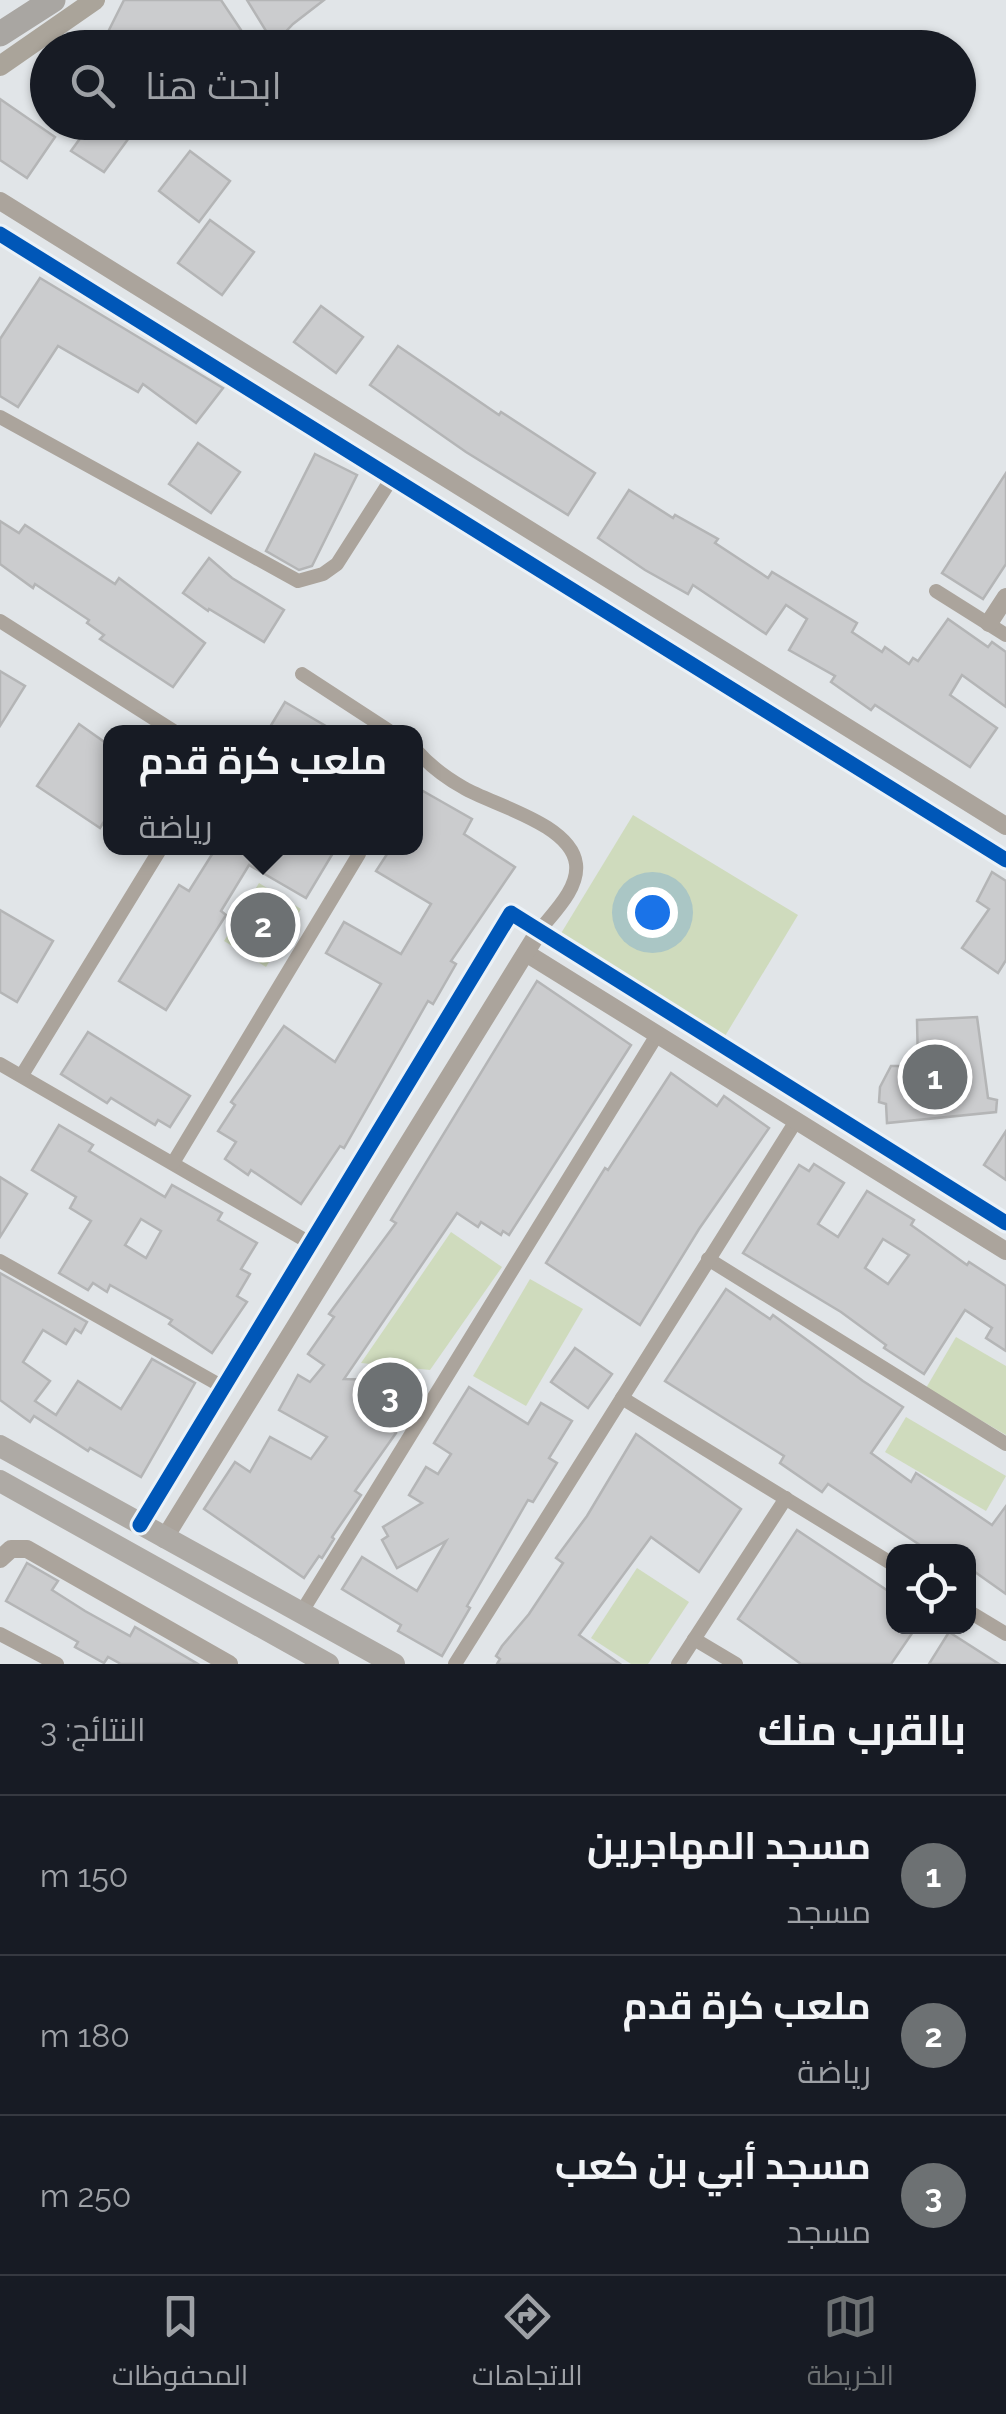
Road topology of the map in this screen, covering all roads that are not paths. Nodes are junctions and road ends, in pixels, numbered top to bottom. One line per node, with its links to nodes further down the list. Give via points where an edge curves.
1 (53, 0): 4 (highway)
2 (95, 0): 3 (main road)
3 (52, 30)
4 (0, 34)
5 (30, 45): 6 (main road)
6 (0, 66)
7 (0, 201): 20 (street)
8 (0, 234): 10 (street)
9 (0, 417): 10 (street, via 298,581 336,564)
10 (392, 478): 23 (street)
11 (936, 592): 14 (street)
12 (1006, 597): 14 (street)
13 (0, 620): 17 (street)
14 (989, 624): 15 (street)
15 (1006, 635)
16 (302, 674): 18 (street)
17 (164, 725)
18 (380, 725)
19 (423, 757): 24 (street, via 467,790 528,816 570,851 574,878)
20 (1006, 826)
21 (157, 855): 28 (street)
22 (358, 855): 30 (street)
23 (1006, 860)
24 (539, 931): 25 (street); 31 (street); 32 (street, via 512,913)
25 (526, 953): 26 (street); 43 (street)
26 (657, 1035): 29 (street); 46 (street)
27 (0, 1064): 28 (street)
28 (22, 1075): 30 (street)
29 (796, 1120): 33 (street); 34 (street)
30 (173, 1164): 32 (street)
31 (1006, 1223)
32 (310, 1243): 36 (street)
33 (1006, 1251)
34 (708, 1260): 37 (street); 38 (street)
35 (0, 1261): 36 (street)
36 (223, 1387): 42 (street)
37 (622, 1398): 41 (street); 55 (street)
38 (1006, 1444)
39 (0, 1446): 42 (main road)
40 (0, 1481): 53 (main road)
41 (786, 1498): 45 (street); 50 (street)
42 (140, 1525): 43 (main road)
43 (164, 1539): 46 (main road)
44 (0, 1559): 52 (street, via 27,1549)
45 (886, 1560)
46 (301, 1613): 54 (main road)
47 (976, 1616): 49 (street)
48 (0, 1634): 51 (street)
49 (1006, 1634)
50 (694, 1639): 56 (street); 57 (street)
51 (57, 1664)
52 (229, 1664)
53 (328, 1664)
54 (394, 1664)
55 (456, 1664)
56 (678, 1664)
57 (736, 1664)

